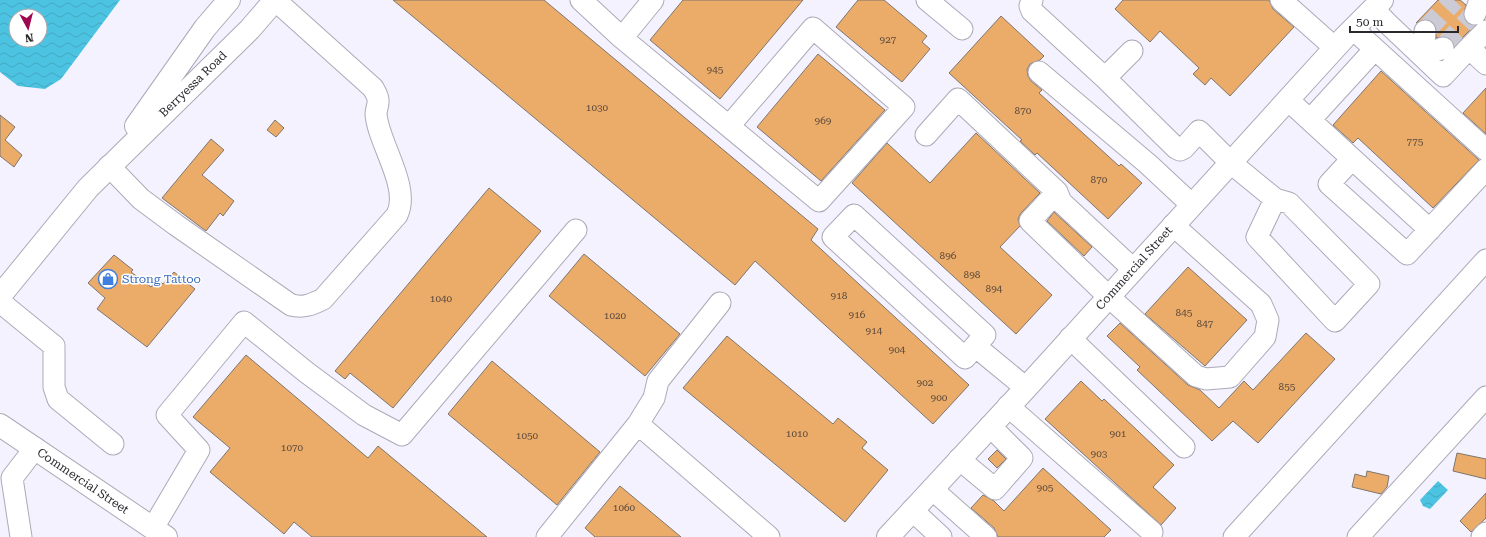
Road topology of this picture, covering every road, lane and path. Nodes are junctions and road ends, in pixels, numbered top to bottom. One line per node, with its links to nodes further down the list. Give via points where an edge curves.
1 (229, 0): 30 (main road, Berryessa Road, via 200,35)
2 (275, 0): 30 (main road, Berryessa Road, via 250,29); 30 (lane, via 373,88 379,100 377,119 400,195 401,207 397,215 323,299 312,305 291,305 141,199)
3 (581, 0): 13 (lane)
4 (653, 0): 13 (lane)
5 (927, 0): 10 (lane)
6 (1032, 0): 22 (lane, via 1032,11)
7 (1281, 0): 14 (lane)
8 (1302, 0): 14 (lane)
9 (1378, 4): 14 (main road, Commercial Street); 19 (lane, via 1386,22)
10 (962, 29)
11 (1425, 31): 19 (lane)
12 (1486, 31): 16 (lane)
13 (622, 38): 25 (lane)
14 (1344, 38): 17 (lane); 23 (main road, Commercial Street)
15 (1443, 48): 19 (lane)
16 (1469, 48): 19 (lane, via 1443,76); 20 (lane)
17 (1375, 49): 24 (lane); 27 (lane)
18 (1132, 51): 22 (lane)
19 (1423, 56)
20 (1486, 63)
21 (1039, 72): 34 (lane, via 1148,164)
22 (1105, 78): 29 (lane, via 1176,148 1184,148 1199,131)
23 (1288, 100): 24 (lane); 29 (main road, Commercial Street)
24 (1310, 120): 28 (lane)
25 (729, 126): 25 (lane, via 813,28 904,107 819,201)
26 (926, 135): 32 (lane, via 958,99)
27 (1486, 150)
28 (1352, 159): 37 (lane); 37 (lane, via 1329,184 1407,254)
29 (1231, 163): 33 (lane); 34 (main road, Commercial Street)
30 (109, 166): 40 (main road, Berryessa Road)
31 (1486, 169): 37 (lane)
32 (1057, 192): 39 (lane, via 1061,202); 41 (lane, via 1030,220)
33 (1275, 199): 33 (lane, via 1289,203 1369,284 1335,321 1257,237)
34 (1192, 205): 35 (main road, Commercial Street)
35 (1173, 225): 39 (main road, Commercial Street); 41 (lane, via 1261,304 1268,320 1265,337 1230,377 1206,379 1196,376)
36 (576, 230): 61 (lane, via 402,436 364,415 244,322 167,415 198,450)
37 (1430, 230)
38 (1486, 260): 69 (lane)
39 (1133, 269): 41 (main road, Commercial Street)
40 (0, 296)
41 (1108, 296): 44 (main road, Commercial Street)
42 (0, 302): 53 (lane, via 54,346 54,387 58,399)
43 (720, 303): 50 (lane, via 658,381 654,398)
44 (1070, 338): 46 (main road, Commercial Street); 54 (lane)
45 (975, 346): 45 (lane, via 985,335 854,215 833,237 965,358); 46 (lane)
46 (1026, 388): 48 (main road, Commercial Street)
47 (1486, 397): 70 (lane)
48 (1008, 406): 51 (main road, Commercial Street); 60 (lane)
49 (0, 412): 52 (main road)
50 (638, 424): 64 (lane); 65 (lane)
51 (990, 426): 56 (main road, Commercial Street); 56 (lane, via 1022,458 995,489)
52 (5, 428): 55 (main road, Commercial Street)
53 (113, 444)
54 (1184, 446)
55 (35, 448): 58 (lane, via 12,478); 61 (main road, Commercial Street)
56 (959, 459): 57 (main road, Commercial Street)
57 (932, 489): 59 (main road, Commercial Street); 68 (lane)
58 (7, 497): 63 (lane)
59 (912, 510): 66 (main road, Commercial Street); 67 (lane)
60 (1152, 532)
61 (160, 533)
62 (1486, 533): 71 (lane)
63 (21, 537)
64 (547, 537)
65 (769, 537)
66 (888, 537)
67 (941, 537)
68 (986, 537)
69 (1234, 537)
70 (1358, 537)
71 (1482, 537)

